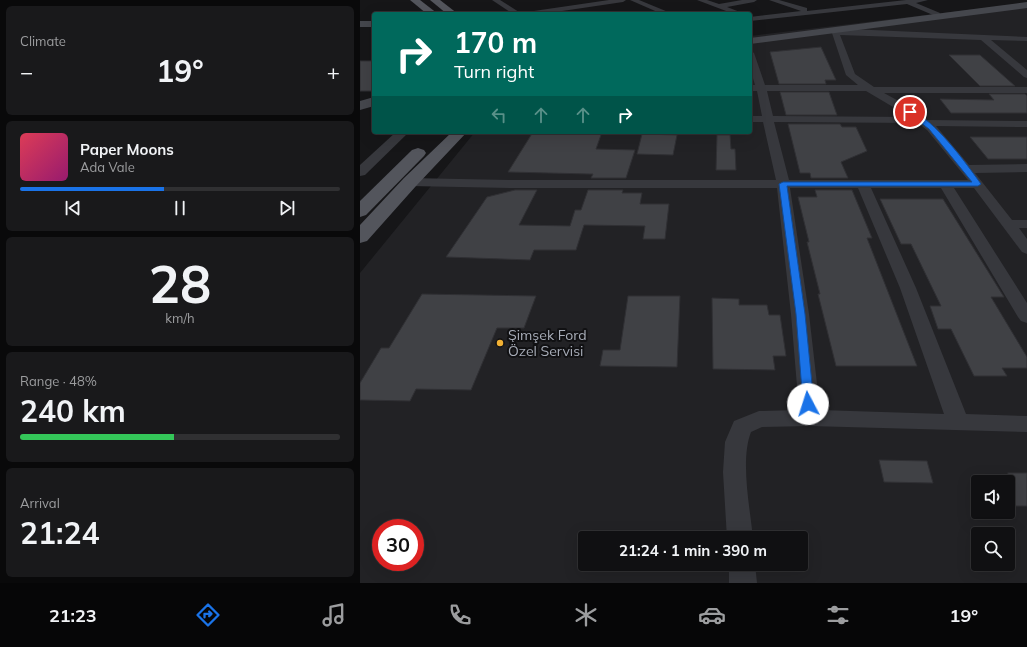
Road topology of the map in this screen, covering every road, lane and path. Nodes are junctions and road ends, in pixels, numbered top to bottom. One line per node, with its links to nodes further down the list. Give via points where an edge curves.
1 (414, 0): 19 (main road)
2 (434, 0): 20 (main road)
3 (507, 0): 11 (street)
4 (563, 0): 17 (street)
5 (623, 0): 17 (street)
6 (633, 0): 24 (street)
7 (700, 0): 16 (street)
8 (754, 0): 16 (street)
9 (772, 0): 26 (street)
10 (925, 0): 12 (street)
11 (496, 1): 21 (street)
12 (904, 1): 18 (street); 27 (street)
13 (820, 2): 18 (street)
14 (1027, 2): 27 (main road)
15 (1027, 5): 31 (main road)
16 (718, 6): 25 (street)
17 (577, 7): 22 (street); 23 (street)
18 (842, 9): 26 (street)
19 (430, 12)
20 (450, 12)
21 (515, 12)
22 (541, 12)
23 (588, 12)
24 (664, 12)
25 (735, 12)
26 (812, 12): 28 (street); 31 (street)
27 (936, 13): 31 (main road)
28 (752, 18)
29 (372, 24): 30 (main road)
30 (360, 25)
31 (833, 25): 32 (main road); 33 (street); 35 (main road); 40 (street, via 851,75)
32 (752, 35)
33 (984, 38): 34 (street); 37 (street)
34 (1027, 39)
35 (752, 41)
36 (752, 59): 39 (street)
37 (1027, 75)
38 (752, 88): 39 (street)
39 (761, 88): 40 (street); 43 (street)
40 (871, 89): 41 (street); 44 (street)
41 (1027, 90)
42 (752, 119): 43 (street)
43 (767, 119): 44 (street); 55 (street)
44 (923, 122): 45 (street); 52 (street)
45 (1027, 124)
46 (401, 134): 50 (street)
47 (436, 134): 59 (main road)
48 (458, 134): 54 (main road)
49 (360, 158): 50 (street)
50 (376, 158): 53 (street)
51 (1027, 168): 52 (street)
52 (966, 169): 58 (street)
53 (360, 172)
54 (410, 182): 55 (street); 62 (main road)
55 (783, 184): 56 (street); 65 (street)
56 (863, 184): 57 (street); 66 (street, via 908,288)
57 (945, 184): 58 (street); 64 (street)
58 (978, 184): 60 (street)
59 (360, 211)
60 (1008, 224): 61 (street); 63 (street)
61 (1027, 224)
62 (360, 237)
63 (1027, 249)
64 (1027, 317)
65 (810, 418): 66 (street); 68 (street, via 759,419 742,427 736,442 735,472)
66 (958, 422): 67 (street)
67 (1027, 424)
68 (739, 531)
69 (742, 571): 70 (street)
70 (743, 583)

